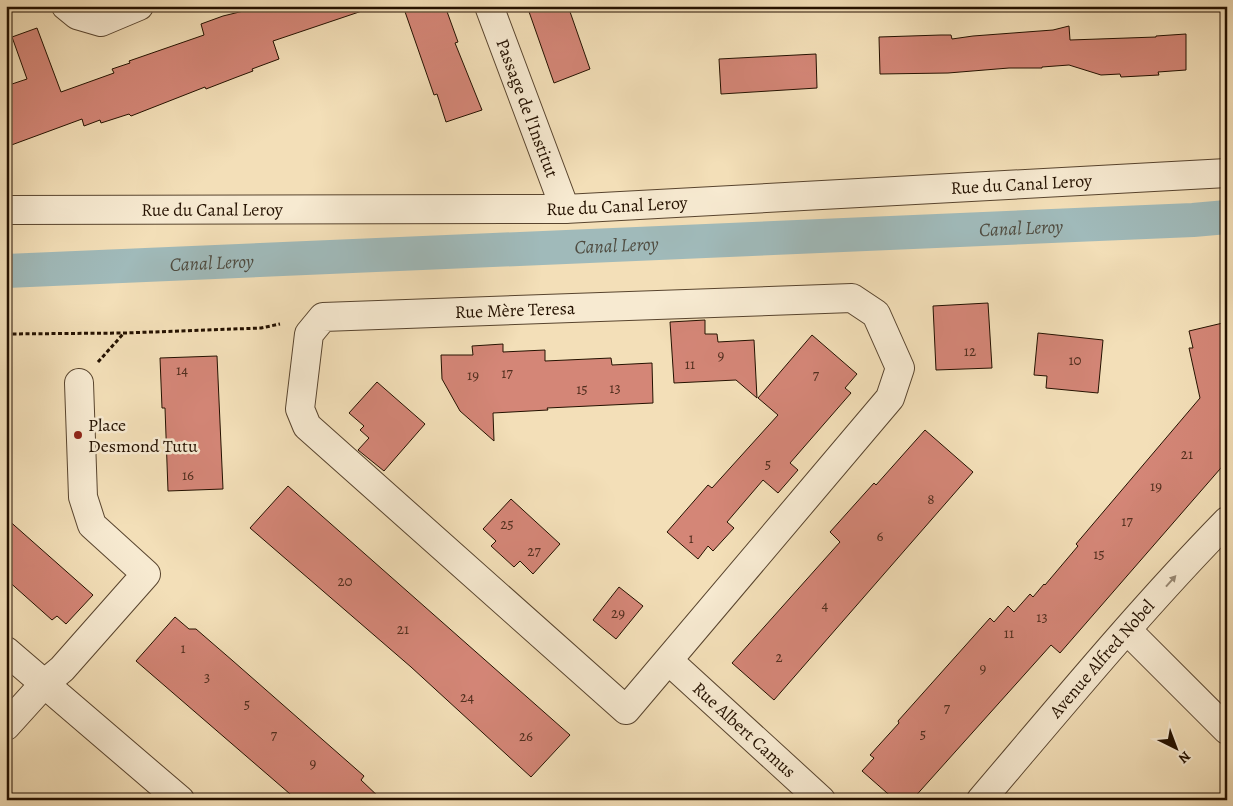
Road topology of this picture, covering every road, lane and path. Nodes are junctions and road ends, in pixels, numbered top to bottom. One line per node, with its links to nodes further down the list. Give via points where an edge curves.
1 (66, 6): 2 (street, via 77,15 101,22)
2 (139, 6)
3 (489, 6): 5 (street, Passage de l'Institut)
4 (1227, 173): 5 (street, Rue du Canal Leroy)
5 (565, 209): 6 (street, Rue du Canal Leroy)
6 (6, 210)
7 (323, 317): 8 (path, via 261,328); 14 (street, Rue Mère Teresa, via 310,334 300,409 307,426 626,710); 14 (street, Rue Mère Teresa, via 852,298 876,314 900,368 890,398)
8 (125, 333): 9 (path); 10 (path)
9 (6, 334)
10 (79, 383): 15 (street, via 84,497 92,525 146,574 62,669)
11 (1227, 521): 12 (street, Avenue Alfred Nobel, one-way to 11)
12 (1127, 630): 17 (street); 20 (street, Avenue Alfred Nobel)
13 (6, 651): 15 (street)
14 (668, 661): 19 (street, Rue Albert Camus)
15 (44, 684): 16 (street); 18 (street)
16 (6, 726)
17 (1227, 730)
18 (180, 800)
19 (821, 800)
20 (981, 800)

